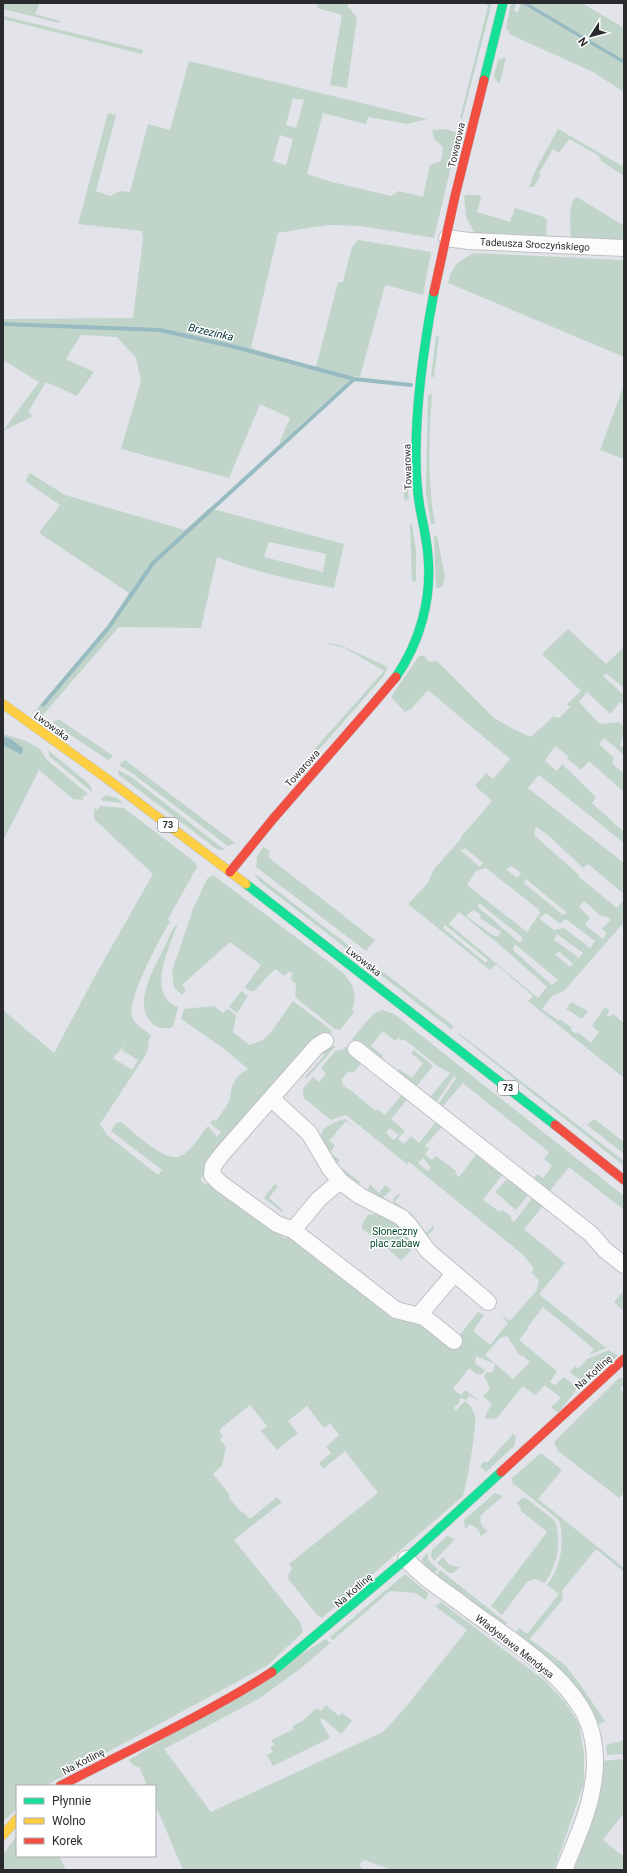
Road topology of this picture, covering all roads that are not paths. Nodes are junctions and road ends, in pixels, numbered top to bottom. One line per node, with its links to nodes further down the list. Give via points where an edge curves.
1 (503, 3): 2 (street, Towarowa, via 471,127)
2 (447, 238): 3 (street, Tadeusza Sroczyńskiego); 7 (street, Towarowa, via 426,344 418,407 416,474 429,571 426,601 417,637 399,672 381,696 287,801)
3 (624, 248)
4 (3, 704): 6 (street, Lwowska / 73)
5 (25, 731): 6 (street, Lwowska / 73)
6 (88, 765): 7 (street, Lwowska / 73)
7 (230, 872): 11 (street, Lwowska / 73)
8 (325, 1041): 10 (street, via 317,1046)
9 (356, 1049): 14 (street, via 596,1238 605,1250)
10 (272, 1099): 12 (street, via 309,1133); 13 (street, via 212,1166 212,1173 217,1181 280,1226)
11 (624, 1180)
12 (340, 1181): 13 (street, via 319,1198); 15 (street, via 360,1196 401,1216 428,1251)
13 (293, 1230): 17 (street, via 396,1310)
14 (624, 1265)
15 (454, 1274): 16 (street); 17 (street)
16 (488, 1302)
17 (419, 1315): 18 (street)
18 (454, 1341)
19 (624, 1359): 20 (street, Na Kotlinę)
20 (406, 1558): 21 (street, Na Kotlinę, via 265,1677); 24 (street, Władysława Mendysa, via 428,1579 546,1668 569,1691 586,1716 593,1742 593,1784)
21 (62, 1785)
22 (16, 1820): 23 (street)
23 (3, 1835)
24 (564, 1870)

